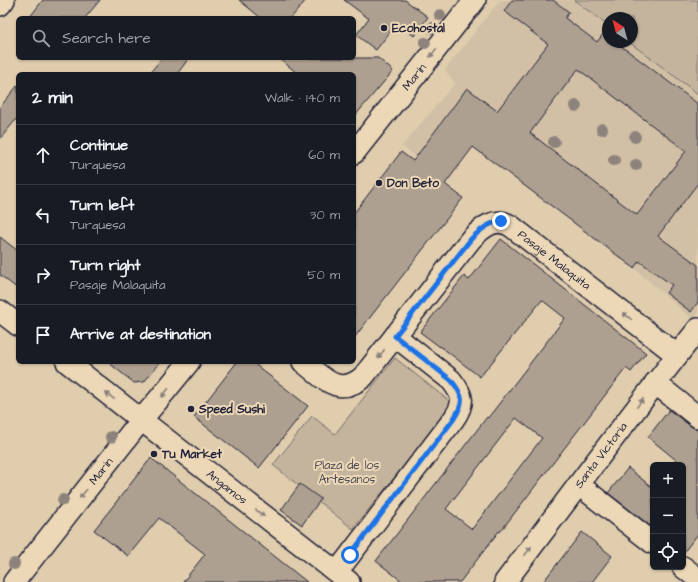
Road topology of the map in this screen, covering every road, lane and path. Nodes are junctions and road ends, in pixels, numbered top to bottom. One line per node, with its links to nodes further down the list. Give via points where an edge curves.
1 (4, 0): 3 (street)
2 (475, 0): 4 (street, Marín, one-way to 4)
3 (0, 5)
4 (356, 150)
5 (0, 311): 6 (street)
6 (16, 323)
7 (698, 329): 9 (street, Santa Victoria)
8 (395, 336): 9 (street, Pasaje Malaquita, one-way to 8, via 511,226 501,221 485,227 471,239); 12 (street, Pasaje Malaquita, one-way to 12, via 363,378 352,385 333,384); 19 (street, via 451,380 458,388 462,404)
9 (677, 355): 13 (street, Santa Victoria)
10 (69, 364): 15 (street, Angamos, one-way to 10)
11 (187, 364): 15 (street, Marín, one-way to 15)
12 (307, 364)
13 (655, 383): 14 (street); 16 (street, Santa Victoria, one-way to 13)
14 (698, 417)
15 (141, 420): 19 (street, Angamos, one-way to 19); 21 (street, Marín, one-way to 21)
16 (579, 484): 17 (street); 22 (street, Santa Victoria, one-way to 16)
17 (650, 541)
18 (686, 569): 20 (street)
19 (343, 577)
20 (698, 579)
21 (14, 582)
22 (505, 582)

